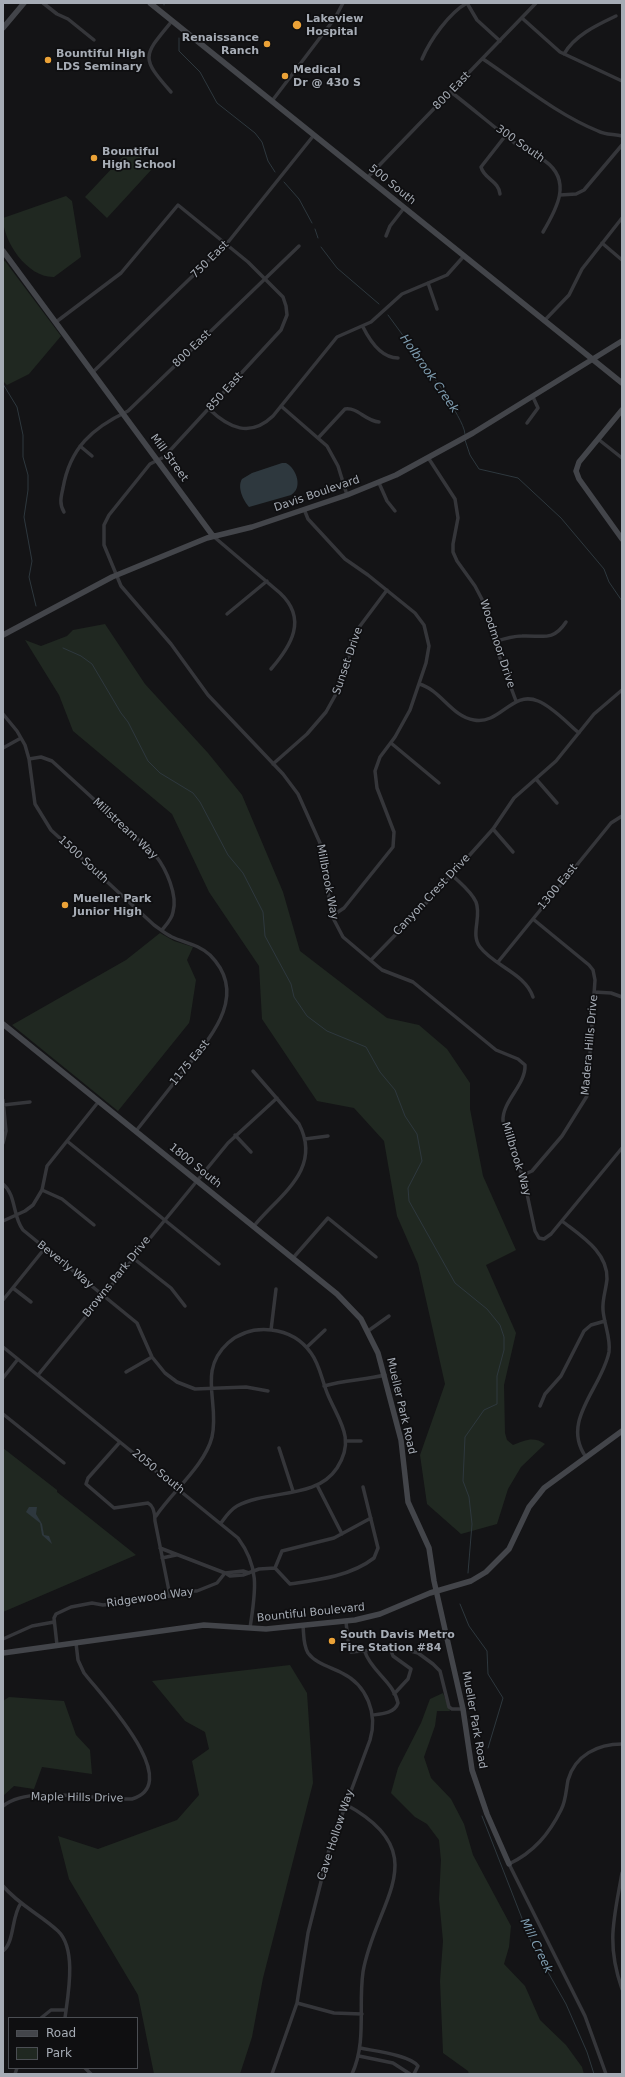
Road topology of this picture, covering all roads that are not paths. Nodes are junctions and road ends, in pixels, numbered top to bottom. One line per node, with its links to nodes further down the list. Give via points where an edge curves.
1 (24, 3): 10 (street)
2 (44, 3): 11 (street)
3 (150, 3): 9 (street, 500 South)
4 (343, 3): 19 (street, via 335,18)
5 (467, 3): 12 (street, via 477,20); 14 (street, via 435,34)
6 (536, 3): 8 (street, 800 East)
7 (616, 16): 13 (street, via 582,34 570,44)
8 (522, 18): 12 (street, 800 East); 13 (street)
9 (172, 21): 17 (street, via 151,46 148,56 151,68); 19 (street, 500 South)
10 (3, 28)
11 (94, 40)
12 (500, 41): 15 (street, 800 East)
13 (564, 54): 16 (street)
14 (422, 59)
15 (483, 59): 18 (street, 800 East); 22 (street, via 553,106 593,129)
16 (622, 81)
17 (171, 92)
18 (451, 92): 21 (street, 300 South); 24 (street, 800 East)
19 (272, 101): 20 (street, 500 South)
20 (314, 135): 24 (street, 500 South); 32 (street, 750 East)
21 (506, 135): 25 (street, via 481,167 482,172 498,186); 26 (street, 300 South, via 552,168 558,178)
22 (622, 136)
23 (622, 145): 26 (street, via 584,190 576,194)
24 (367, 178): 27 (street, 500 South)
25 (500, 194)
26 (560, 195): 29 (street, 300 South, via 557,207)
27 (404, 208): 30 (street, via 390,226); 35 (street, 500 South)
28 (622, 218): 31 (street)
29 (543, 232)
30 (386, 236)
31 (602, 243): 36 (street); 40 (street, via 582,269 569,295)
32 (227, 244): 37 (street); 41 (street, via 178,205 121,273); 46 (street, 750 East)
33 (299, 246): 37 (street, 800 East)
34 (3, 250): 41 (street, Mill Street)
35 (464, 256): 38 (street, via 446,275); 40 (street, 500 South)
36 (622, 260)
37 (265, 278): 50 (street, 850 East, via 285,301 286,319 281,330); 52 (street, 800 East)
38 (428, 283): 39 (street); 42 (street, via 397,297)
39 (437, 309)
40 (544, 321): 45 (street, 500 South)
41 (56, 322): 46 (street, Mill Street)
42 (363, 327): 44 (street, via 375,346 389,357); 49 (street, via 344,333 334,340)
43 (622, 341): 45 (street, Davis Boulevard)
44 (398, 358)
45 (592, 359): 47 (street, 500 South); 48 (street, Davis Boulevard)
46 (93, 372): 52 (street, Mill Street)
47 (622, 383)
48 (533, 397): 54 (street, via 538,408); 60 (street, Davis Boulevard)
49 (281, 406): 50 (street, via 262,424 244,429 226,424); 55 (street)
50 (209, 409): 61 (street, 850 East, via 164,457)
51 (622, 410): 56 (street)
52 (123, 413): 57 (street, 800 East, via 88,437); 61 (street, Mill Street)
53 (379, 422): 55 (street, via 369,420 352,408 345,409)
54 (526, 423)
55 (319, 438): 63 (street, via 334,458)
56 (598, 439): 59 (street); 68 (street, via 579,462 577,474)
57 (80, 446): 58 (street); 66 (street, 800 East, via 70,460 66,472 60,504)
58 (92, 456)
59 (622, 458)
60 (429, 459): 62 (street, Davis Boulevard); 75 (street, Woodmoor Drive, via 455,499 458,518 453,552 483,599)
61 (158, 460): 67 (street, Mill Street); 69 (street, Millbrook Way, via 145,470 104,525 103,541)
62 (379, 483): 63 (street, Davis Boulevard); 65 (street)
63 (347, 495): 64 (street, Davis Boulevard)
64 (304, 509): 67 (street, Davis Boulevard, via 244,530); 71 (street, via 308,519 345,559)
65 (395, 511)
66 (64, 512)
67 (213, 536): 69 (street, Davis Boulevard); 70 (street, Mill Street)
68 (622, 539)
69 (116, 575): 74 (street, Davis Boulevard); 86 (street, Millbrook Way, via 127,594 171,644 208,695)
70 (267, 582): 72 (street); 76 (street, Mill Street, via 287,600 295,622 294,635 289,646)
71 (387, 590): 77 (street, via 415,613 425,629 428,655); 86 (street, Sunset Drive, via 357,630 343,679 326,712 307,734)
72 (227, 614)
73 (566, 622): 75 (street, via 560,631 551,636 520,636)
74 (3, 635)
75 (494, 642): 79 (street, Woodmoor Drive)
76 (270, 669)
77 (419, 684): 79 (street, via 428,687 462,715 473,720 490,719); 83 (street, via 407,715)
78 (622, 690): 81 (street, Canyon Crest Drive, via 598,711)
79 (516, 701): 81 (street, via 540,701)
80 (3, 714): 82 (street, 1500 South)
81 (579, 733): 87 (street, Canyon Crest Drive, via 556,761)
82 (21, 738): 84 (street); 85 (street, 1500 South)
83 (391, 743): 88 (street); 94 (street, via 379,760 375,776 378,792 394,832 393,847 344,908)
84 (3, 748)
85 (29, 759): 96 (street, 1500 South, via 35,804 51,830); 96 (street, Millstream Way, via 41,757 52,761 156,856 163,866 175,901 172,915)
86 (273, 764): 94 (street, Millbrook Way, via 288,780 302,802 319,840)
87 (536, 779): 89 (street); 91 (street, Canyon Crest Drive, via 514,798)
88 (439, 782)
89 (557, 803)
90 (622, 816): 95 (street, 1300 East, via 611,823)
91 (493, 829): 92 (street); 93 (street, Canyon Crest Drive)
92 (513, 852)
93 (452, 875): 97 (street, Canyon Crest Drive); 98 (street, via 469,891 476,902 477,943)
94 (332, 916): 97 (street, Millbrook Way, via 343,937)
95 (533, 919): 98 (street, 1300 East); 100 (street, Madera Hills Drive, via 589,964 595,976)
96 (162, 930): 99 (street, 1500 South, via 196,945 209,954 220,969)
97 (371, 960): 118 (street, Millbrook Way, via 388,973 413,982 496,1050 525,1065 503,1118)
98 (498, 962): 101 (street, via 523,982)
99 (226, 987): 110 (street, 1175 East, via 226,1002 215,1032)
100 (594, 992): 102 (street, via 611,993); 118 (street, Madera Hills Drive, via 587,1096 562,1136 532,1171)
101 (532, 997)
102 (622, 997)
103 (3, 1024): 107 (street, 1800 South)
104 (254, 1071): 105 (street)
105 (277, 1098): 111 (street, Browns Park Drive); 113 (street, via 299,1124)
106 (3, 1100): 109 (street)
107 (99, 1101): 110 (street, 1800 South); 114 (street)
108 (30, 1102): 109 (street)
109 (3, 1105): 115 (street, via 6,1132)
110 (136, 1131): 119 (street, 1800 South)
111 (235, 1135): 117 (street); 119 (street, Browns Park Drive)
112 (328, 1136): 113 (street)
113 (305, 1139): 127 (street, via 304,1160 296,1181)
114 (67, 1141): 121 (street, via 47,1166); 123 (street)
115 (3, 1143)
116 (622, 1148): 125 (street)
117 (251, 1152)
118 (523, 1175): 125 (street, Millbrook Way, via 535,1231 542,1239 548,1237)
119 (196, 1180): 123 (street, Browns Park Drive); 127 (street, 1800 South)
120 (3, 1184): 122 (street, Beverly Way, via 12,1196)
121 (42, 1190): 122 (street, via 30,1208); 126 (street, via 62,1199)
122 (15, 1215): 124 (street); 128 (street, Beverly Way, via 23,1230)
123 (164, 1220): 130 (street, Browns Park Drive); 132 (street)
124 (3, 1221)
125 (562, 1221): 140 (street, via 593,1247 602,1259 607,1274 603,1304)
126 (94, 1225)
127 (254, 1226): 131 (street, 1800 South)
128 (45, 1248): 133 (street); 135 (street, Beverly Way)
129 (376, 1256): 131 (street, via 328,1218)
130 (133, 1258): 135 (street, Browns Park Drive); 138 (street, via 171,1288)
131 (294, 1258): 143 (street, 1800 South, via 349,1305)
132 (219, 1264)
133 (12, 1288): 136 (street); 137 (street)
134 (276, 1289): 141 (street)
135 (103, 1295): 146 (street, Beverly Way, via 137,1323); 149 (street, Browns Park Drive)
136 (3, 1300)
137 (31, 1302)
138 (185, 1306)
139 (388, 1316): 143 (street)
140 (605, 1322): 155 (street, via 591,1325 584,1331 561,1376 543,1398); 162 (street, via 610,1344 608,1357 577,1428 578,1443)
141 (271, 1330): 145 (street, via 290,1335); 153 (street, via 246,1333 227,1344 212,1366)
142 (325, 1330): 145 (street)
143 (368, 1331): 150 (street, Mueller Park Road)
144 (3, 1347): 147 (street, 2050 South)
145 (307, 1347): 152 (street, via 318,1365)
146 (152, 1357): 148 (street); 153 (street, Beverly Way, via 166,1373 182,1385 195,1389)
147 (18, 1359): 149 (street, 2050 South); 151 (street)
148 (126, 1372)
149 (38, 1375): 160 (street, 2050 South)
150 (385, 1375): 152 (street, via 367,1380 344,1380); 178 (street, Mueller Park Road, via 401,1440 407,1498 429,1548)
151 (3, 1378)
152 (324, 1386): 158 (street, via 343,1425)
153 (211, 1389): 154 (street, Beverly Way, via 246,1387); 166 (street, via 213,1428 210,1444)
154 (268, 1391)
155 (540, 1406)
156 (3, 1414): 163 (street)
157 (622, 1431): 162 (street, Bountiful Boulevard)
158 (346, 1441): 159 (street); 164 (street, via 337,1468)
159 (362, 1441)
160 (120, 1442): 166 (street, 2050 South); 168 (street, via 88,1478 86,1484 114,1508 148,1503)
161 (279, 1448): 167 (street)
162 (586, 1457): 178 (street, Bountiful Boulevard, via 540,1492 529,1507 509,1549 493,1567 471,1581)
163 (64, 1462)
164 (317, 1485): 167 (street); 171 (street)
165 (363, 1487): 169 (street)
166 (178, 1488): 168 (street); 170 (street, 2050 South)
167 (293, 1491): 170 (street, via 238,1505)
168 (156, 1516): 172 (street)
169 (371, 1518): 171 (street); 175 (street, via 378,1548 372,1560 347,1572 319,1580 290,1584)
170 (221, 1523): 176 (street, 2050 South, via 243,1545)
171 (342, 1534): 175 (street, via 282,1551)
172 (160, 1548): 173 (street); 174 (street)
173 (176, 1555): 174 (street); 177 (street)
174 (162, 1558): 179 (street)
175 (275, 1568): 176 (street)
176 (254, 1571): 177 (street, via 233,1576); 183 (street, 2050 South, via 255,1594)
177 (226, 1574): 179 (street, Ridgewood Way, via 217,1583 197,1591)
178 (436, 1592): 181 (street, Bountiful Boulevard, via 380,1614); 191 (street, Mueller Park Road)
179 (170, 1596): 180 (street, Ridgewood Way, via 76,1606 56,1614)
180 (54, 1622): 184 (street, via 32,1626); 186 (street)
181 (346, 1622): 182 (street, Bountiful Boulevard); 188 (street, via 350,1650 353,1653)
182 (303, 1626): 183 (street, Bountiful Boulevard); 192 (street, Cave Hollow Way, via 308,1652 318,1661 354,1680 367,1697)
183 (250, 1629): 185 (street, Bountiful Boulevard, via 204,1625)
184 (3, 1639)
185 (76, 1643): 186 (street, Bountiful Boulevard); 195 (street, Maple Hills Drive, via 78,1660 84,1673 139,1746 150,1770 150,1785 141,1796 132,1799 38,1795 18,1798)
186 (57, 1645): 189 (street, Bountiful Boulevard)
187 (390, 1648): 188 (street); 190 (street, via 395,1658 411,1669 408,1679); 191 (street, via 413,1651 433,1664 442,1676 449,1707)
188 (365, 1652): 190 (street)
189 (3, 1653)
190 (394, 1694): 192 (street, via 398,1703 396,1708)
191 (463, 1708): 196 (street, Mueller Park Road, via 467,1750 475,1783)
192 (373, 1716): 194 (street, Cave Hollow Way, via 372,1735)
193 (622, 1744): 196 (street, via 591,1750 581,1758 571,1773 561,1810 544,1838 528,1853)
194 (345, 1804): 204 (street, Cave Hollow Way, via 329,1850 314,1907 304,1952); 206 (street, via 368,1817 380,1828 391,1848 395,1864 392,1890 364,1968 361,1990)
195 (3, 1806)
196 (509, 1864): 215 (street, Mueller Park Road, via 585,2016)
197 (622, 1873): 199 (street)
198 (3, 1886): 200 (street)
199 (616, 1902): 201 (street); 203 (street, via 612,1944)
200 (21, 1903): 202 (street, via 14,1915 9,1944); 205 (street, via 65,1940 70,1980)
201 (622, 1904)
202 (3, 1951)
203 (622, 1989)
204 (297, 2003): 206 (street, via 334,2013); 211 (street, Cave Hollow Way)
205 (66, 2010): 207 (street, via 51,2010); 208 (street)
206 (362, 2014): 209 (street)
207 (43, 2017)
208 (65, 2017)
209 (360, 2048): 210 (street); 214 (street, via 413,2062 418,2066)
210 (359, 2056): 212 (street); 213 (street, via 388,2061)
211 (272, 2074)
212 (352, 2074)
213 (410, 2074)
214 (414, 2074)
215 (606, 2074)

